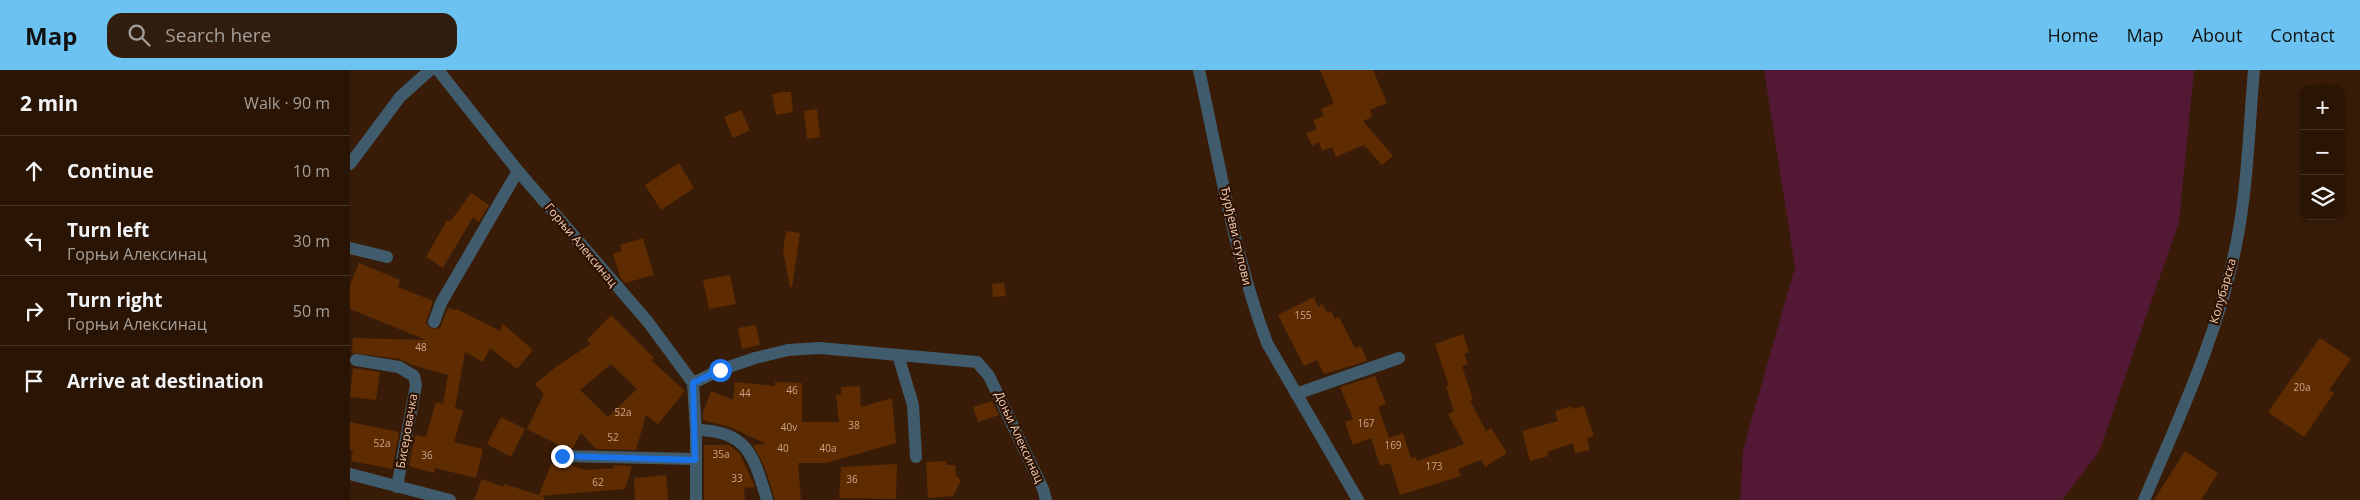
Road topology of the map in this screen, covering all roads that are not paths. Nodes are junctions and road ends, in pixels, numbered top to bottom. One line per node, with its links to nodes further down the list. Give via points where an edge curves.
1 (430, 70): 5 (street, via 400,97)
2 (438, 70): 6 (street, Горњи Алексинац)
3 (1199, 70): 14 (street, Ђурђеви ступови, via 1250,294 1267,343)
4 (2254, 70): 26 (street, Колубарска, via 2237,240 2216,321)
5 (350, 164)
6 (518, 171): 9 (street, via 441,303); 13 (street, Горњи Алексинац, via 648,322)
7 (350, 248): 8 (street)
8 (387, 257)
9 (434, 322)
10 (898, 355): 13 (street, via 820,348 788,350 720,370); 17 (street, via 913,405); 24 (street, Доњи Алексинац, via 977,362 989,376)
11 (1399, 358): 14 (street)
12 (356, 360): 20 (street, Бисеровачка, via 399,367 414,376 416,385)
13 (693, 383): 15 (street)
14 (1296, 394): 25 (street, Ђурђеви ступови)
15 (696, 430): 18 (street); 23 (street, via 717,430 739,440 756,463)
16 (562, 456): 18 (street)
17 (916, 457)
18 (695, 460): 22 (street)
19 (350, 474): 20 (street, Бисеровачка)
20 (397, 487): 21 (street, Бисеровачка)
21 (450, 500)
22 (696, 500)
23 (767, 500)
24 (1046, 500)
25 (1358, 500)
26 (2144, 500)

